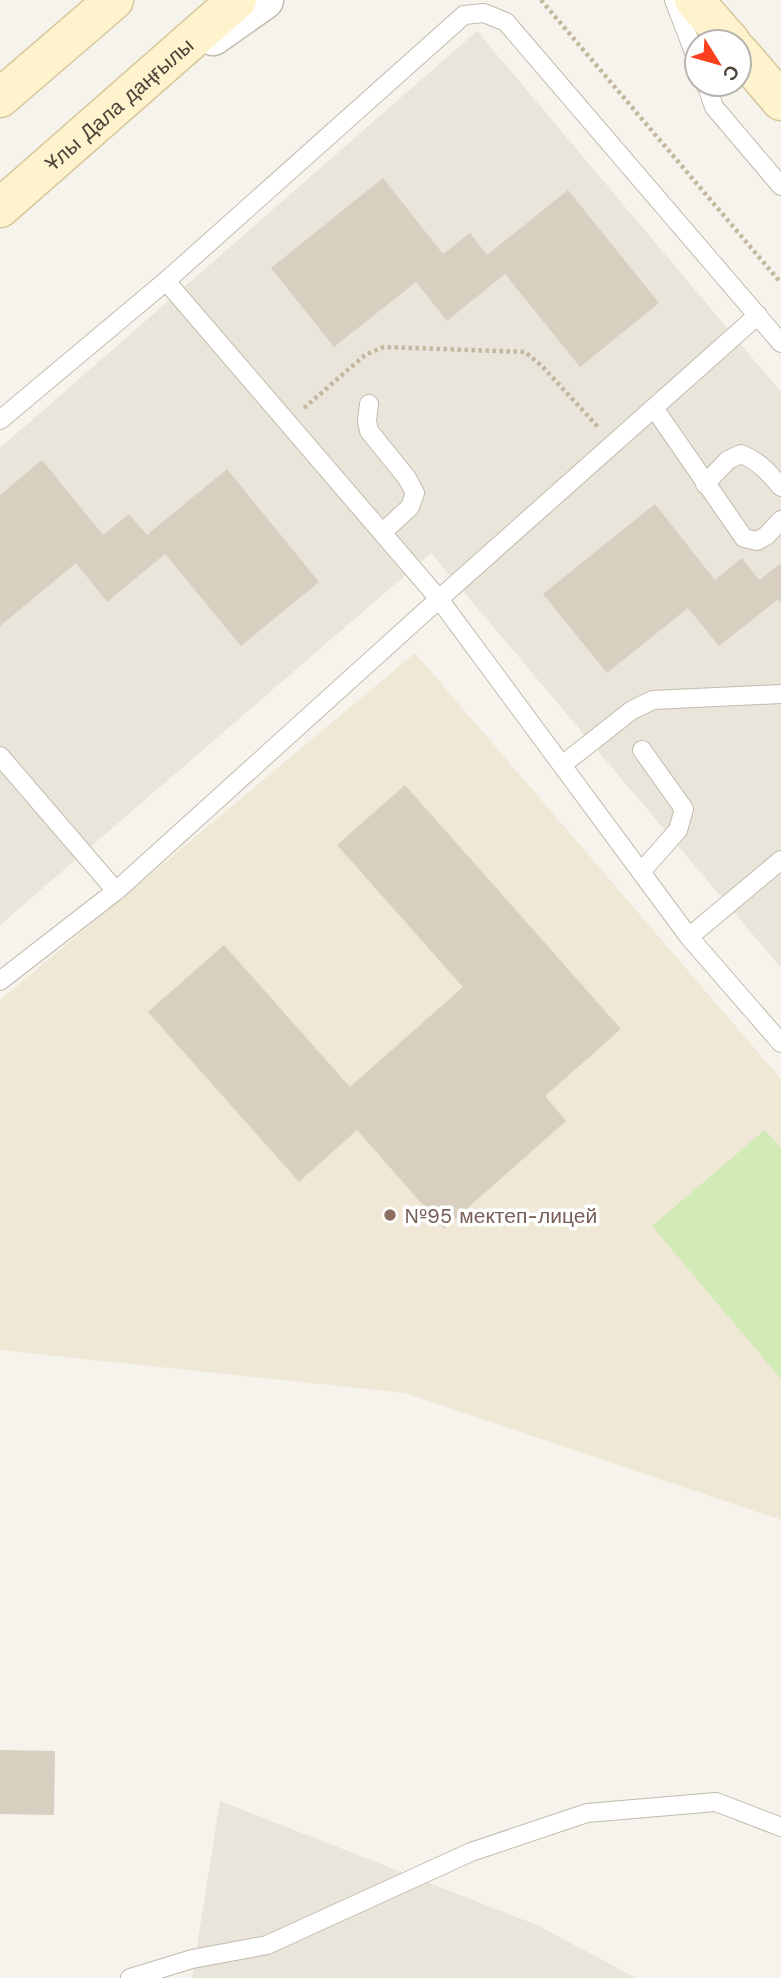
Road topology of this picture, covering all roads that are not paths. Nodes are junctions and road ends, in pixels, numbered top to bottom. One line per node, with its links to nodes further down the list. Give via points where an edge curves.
1 (114, 0): 9 (main road)
2 (237, 0): 12 (main road, Ұлы Дала даңғылы)
3 (264, 0): 12 (street)
4 (679, 1): 5 (lane); 6 (street); 7 (main road)
5 (687, 28)
6 (707, 28)
7 (710, 28)
8 (753, 69): 11 (main road)
9 (0, 98)
10 (711, 98): 13 (lane)
11 (781, 101)
12 (106, 113): 14 (main road, Ұлы Дала даңғылы)
13 (781, 186)
14 (0, 208)
15 (166, 281): 16 (lane, via 464,15 484,13 506,22); 20 (lane); 24 (lane)
16 (758, 315): 17 (lane); 19 (lane)
17 (781, 343)
18 (369, 404): 24 (lane, via 369,431 415,493 410,507)
19 (654, 408): 21 (lane); 25 (lane)
20 (0, 420)
21 (705, 484): 22 (lane, via 728,460 741,454 767,469); 23 (lane, via 744,538 757,541)
22 (781, 487)
23 (781, 520)
24 (382, 533): 25 (lane)
25 (439, 599): 29 (lane); 32 (lane)
26 (781, 694): 29 (lane, via 653,701 632,710)
27 (642, 750): 31 (lane, via 684,809 678,830)
28 (0, 756): 32 (lane)
29 (562, 765): 31 (lane)
30 (781, 860): 33 (lane)
31 (641, 872): 33 (lane)
32 (116, 891): 34 (lane)
33 (689, 937): 35 (lane)
34 (0, 981)
35 (781, 1043)
36 (781, 1827): 37 (lane, via 716,1802 587,1813 471,1852 267,1945 192,1959)
37 (130, 1978)

